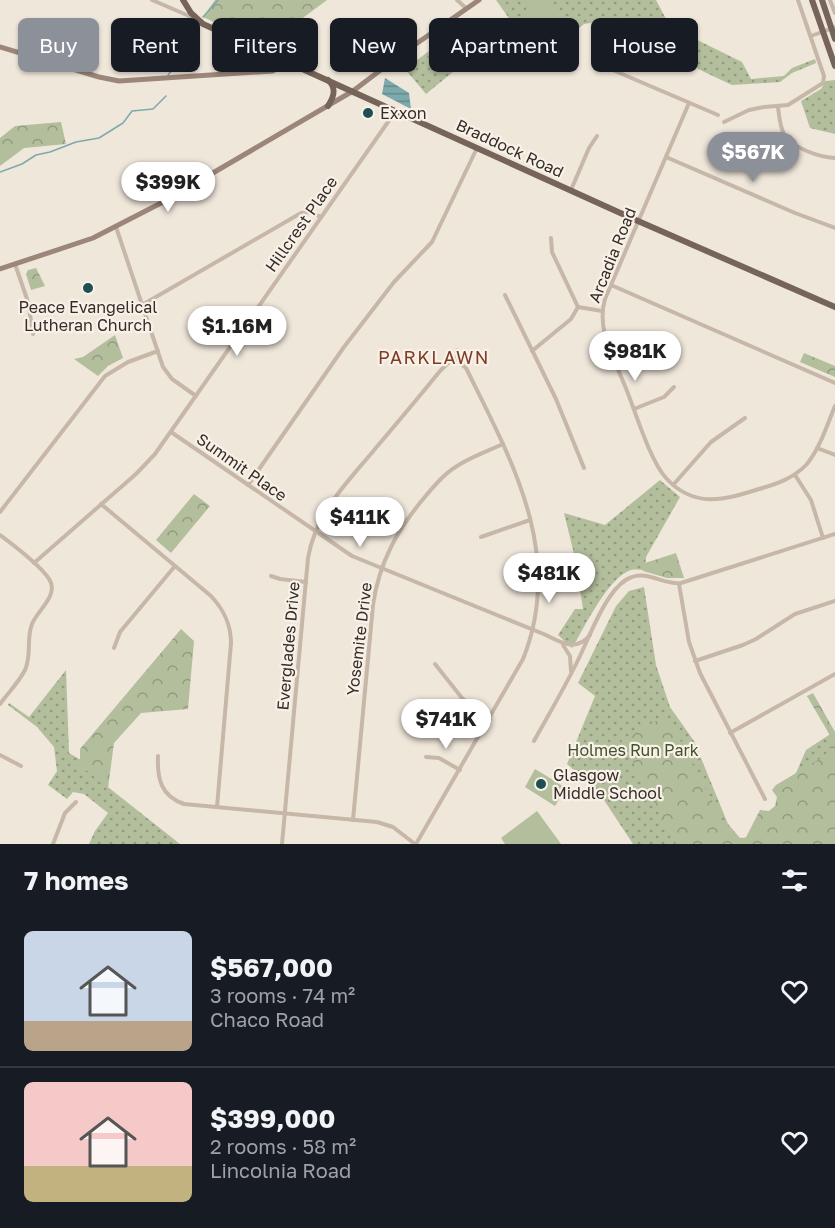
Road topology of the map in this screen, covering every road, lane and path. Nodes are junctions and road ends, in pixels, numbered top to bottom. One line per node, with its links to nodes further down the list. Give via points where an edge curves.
1 (152, 0): 11 (street)
2 (183, 0): 12 (main road)
3 (457, 0): 9 (street)
4 (479, 0): 9 (main road)
5 (798, 0): 15 (street)
6 (812, 0): 14 (main road)
7 (822, 0): 13 (main road)
8 (830, 0): 10 (street)
9 (466, 8): 23 (main road)
10 (835, 13)
11 (192, 18)
12 (195, 18)
13 (833, 27): 14 (street); 16 (main road)
14 (823, 31): 15 (street); 18 (main road)
15 (811, 36): 26 (street, via 823,84 788,105)
16 (835, 39)
17 (0, 47): 19 (main road, via 119,81)
18 (835, 66)
19 (258, 72)
20 (311, 72): 22 (main road, Braddock Road)
21 (617, 72): 24 (street)
22 (322, 77): 23 (main road, Braddock Road); 25 (main road, via 333,88)
23 (353, 91): 25 (main road); 27 (main road, Braddock Road)
24 (689, 104): 28 (street); 32 (street, Arcadia Road)
25 (328, 106): 37 (main road)
26 (778, 106): 29 (street, via 749,110); 33 (street, via 784,134 797,146)
27 (395, 110): 31 (main road, Braddock Road); 35 (street, Hillcrest Place)
28 (718, 115)
29 (724, 122)
30 (597, 136): 34 (street)
31 (477, 148): 34 (main road, Braddock Road); 65 (street, via 432,242 394,282 344,347)
32 (666, 157): 36 (street, Arcadia Road); 38 (street)
33 (835, 158)
34 (571, 190): 36 (main road, Braddock Road)
35 (321, 218): 44 (street, via 310,212 301,213); 55 (street, Hillcrest Place)
36 (638, 221): 42 (street, Arcadia Road); 46 (main road, Braddock Road)
37 (116, 227): 40 (main road); 44 (street)
38 (835, 228)
39 (551, 238): 45 (street, via 552,252)
40 (15, 264): 41 (main road); 48 (street, via 28,302)
41 (0, 269)
42 (610, 285): 47 (street, Arcadia Road); 53 (street)
43 (505, 295): 51 (street)
44 (142, 305): 50 (street)
45 (578, 307): 47 (street); 51 (street, via 571,320)
46 (835, 307)
47 (602, 311): 57 (street, Arcadia Road, via 604,335)
48 (33, 334)
49 (458, 350): 52 (street)
50 (158, 351): 55 (street, via 167,374); 68 (street, via 105,376)
51 (532, 351): 63 (street)
52 (457, 361): 60 (street, via 466,368); 70 (street, Everglades Drive, via 449,362 440,371 329,504)
53 (835, 382)
54 (674, 387): 57 (street, via 664,397)
55 (196, 396): 59 (street, Hillcrest Place)
56 (835, 406): 61 (street, Arcadia Road)
57 (634, 409): 66 (street, Arcadia Road, via 656,464)
58 (746, 418): 66 (street, via 711,442)
59 (171, 432): 65 (street, Summit Place); 67 (street, Hillcrest Place, via 146,465)
60 (503, 444): 69 (street); 77 (street, Yosemite Drive, via 466,460 439,480 400,528)
61 (817, 448): 62 (street); 64 (street, Arcadia Road)
62 (835, 456)
63 (584, 468)
64 (795, 475): 66 (street, Arcadia Road, via 723,500 696,497); 74 (street, via 811,500)
65 (248, 485): 70 (street, Summit Place)
66 (673, 485)
67 (101, 504): 75 (street, Hillcrest Place); 76 (street)
68 (0, 512)
69 (530, 520): 73 (street); 82 (street, via 539,576)
70 (314, 532): 77 (street, Summit Place); 79 (street, Everglades Drive)
71 (835, 534): 74 (street)
72 (0, 535): 75 (street)
73 (481, 537)
74 (823, 538): 80 (street)
75 (34, 563): 90 (street, via 49,579 51,594 32,624 24,670)
76 (175, 566): 85 (street, via 120,632); 101 (street, via 219,605 231,636)
77 (381, 568): 82 (street, Summit Place); 103 (street, Yosemite Drive, via 373,605)
78 (271, 576): 79 (street)
79 (306, 582): 102 (street, Everglades Drive)
80 (680, 584): 83 (street, via 642,575 631,577 608,600); 86 (street)
81 (835, 601): 86 (street, via 795,614 743,645)
82 (533, 630): 84 (street, Summit Place); 91 (street, via 523,659)
83 (590, 635): 84 (street, via 575,645); 89 (street)
84 (560, 642): 89 (street, via 570,656)
85 (114, 648)
86 (695, 661): 92 (street)
87 (435, 664): 91 (street, via 462,698)
88 (835, 674): 92 (street)
89 (569, 677): 93 (street)
90 (0, 704)
91 (490, 719): 98 (street)
92 (730, 733): 99 (street)
93 (534, 741)
94 (0, 755): 97 (street)
95 (158, 756): 101 (street, via 160,783 171,798 184,804)
96 (426, 757): 98 (street, via 439,758)
97 (21, 766)
98 (460, 770): 106 (street)
99 (765, 799)
100 (76, 802): 104 (street, via 65,813)
101 (217, 807): 102 (street)
102 (285, 813): 103 (street); 105 (street, Everglades Drive)
103 (353, 820): 106 (street, via 385,824)
104 (53, 844)
105 (282, 844)
106 (416, 844)

